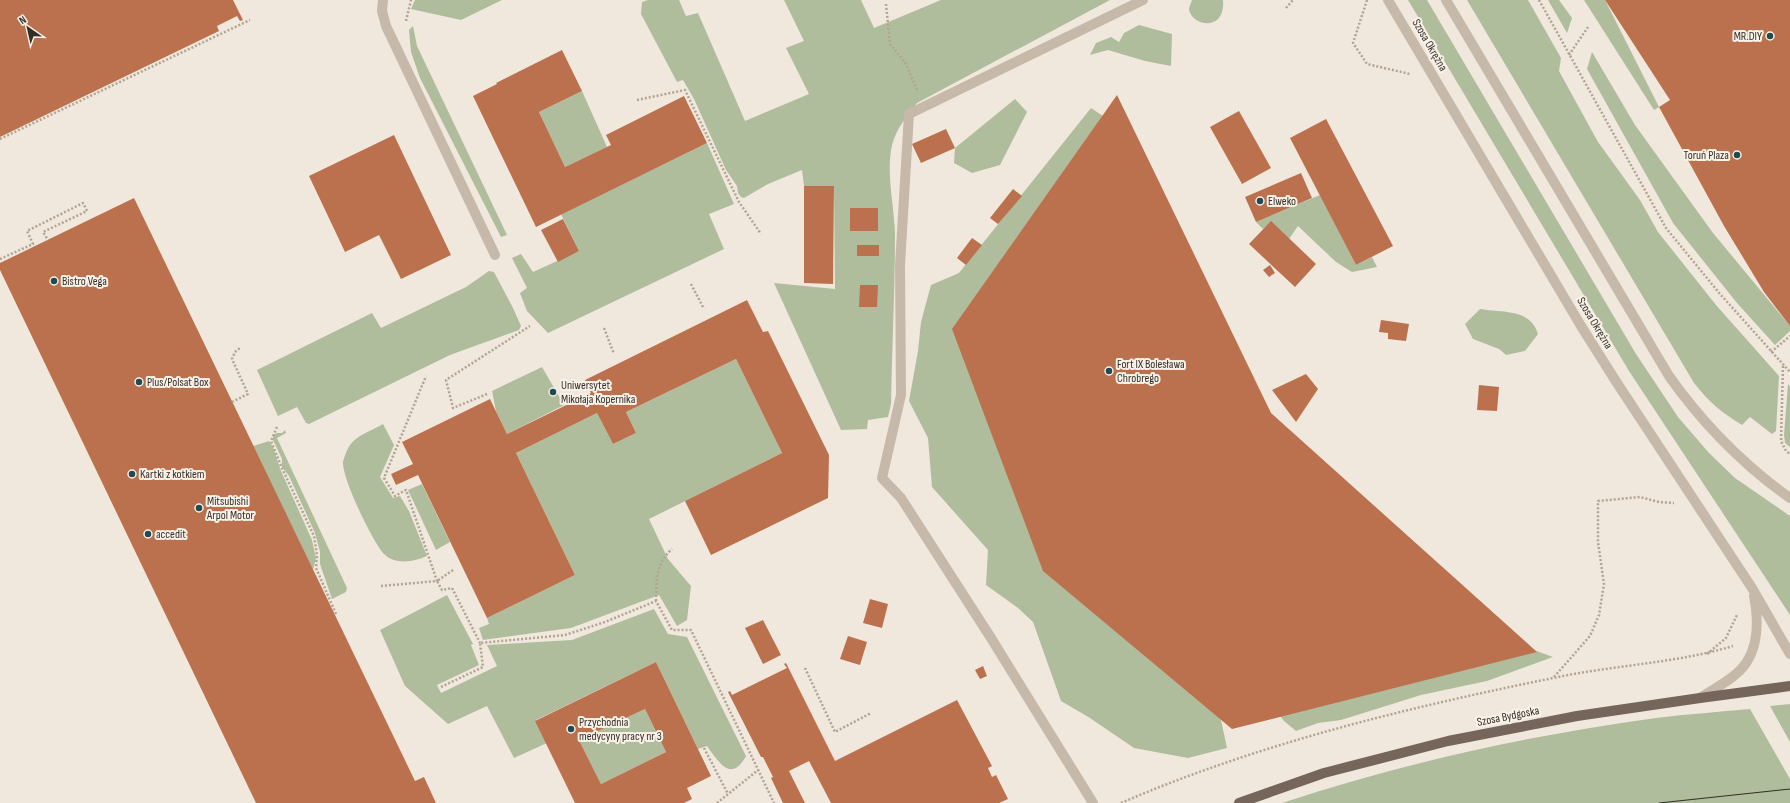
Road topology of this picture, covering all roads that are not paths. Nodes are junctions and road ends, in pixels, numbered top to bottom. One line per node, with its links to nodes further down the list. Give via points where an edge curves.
1 (383, 0): 5 (street, via 382,11 386,26)
2 (1143, 0): 11 (street, via 909,114 900,265 900,395 882,478 901,498)
3 (1388, 0): 7 (street, Szosa Okrężna, via 1581,326)
4 (1446, 0): 6 (street, via 1656,356 1682,395 1728,448)
5 (495, 255)
6 (1790, 498)
7 (1752, 588): 8 (street, Szosa Okrężna); 10 (street, via 1758,616 1757,630 1754,646 1746,663 1737,674)
8 (1790, 654)
9 (1790, 686): 10 (main road, Szosa Bydgoska)
10 (1700, 698): 12 (main road, Szosa Bydgoska, via 1577,716 1448,740 1324,773)
11 (1093, 803)
12 (1239, 803)

